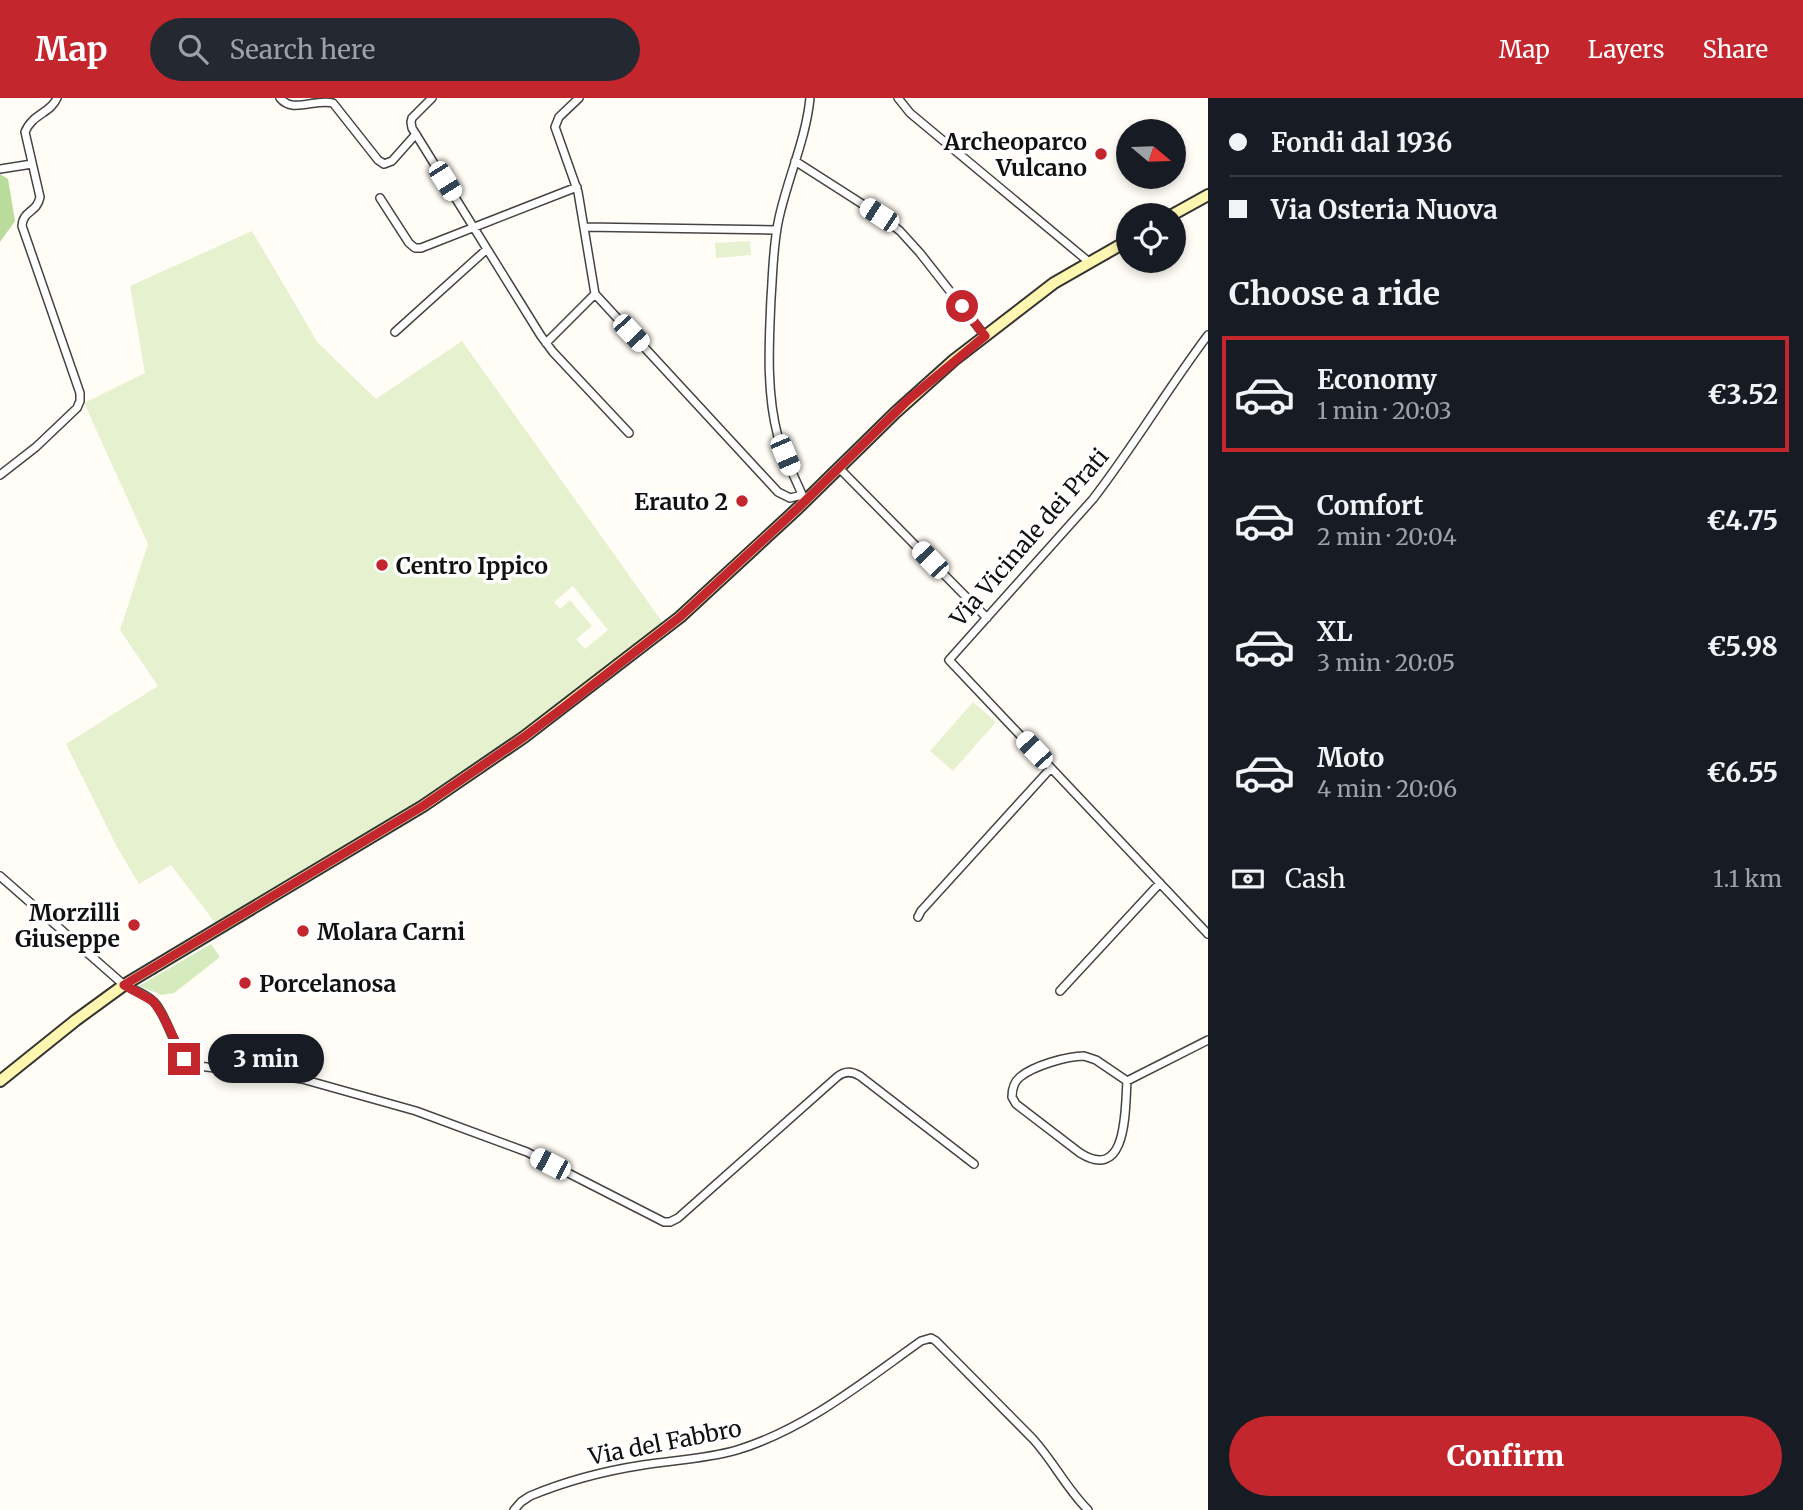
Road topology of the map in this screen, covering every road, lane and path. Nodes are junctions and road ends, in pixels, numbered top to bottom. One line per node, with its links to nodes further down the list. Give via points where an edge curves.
1 (57, 98): 9 (street, via 26,129)
2 (280, 98): 7 (street, via 290,105 324,101 335,105 384,164)
3 (432, 98): 7 (street, via 411,120)
4 (579, 98): 11 (street, via 555,127)
5 (810, 98): 8 (street)
6 (898, 98): 20 (street)
7 (416, 134): 16 (street)
8 (795, 161): 17 (street); 24 (street, via 900,231)
9 (32, 164): 10 (street); 28 (street, via 40,200 24,216 22,226 80,398 78,407)
10 (0, 169)
11 (577, 187): 15 (street); 16 (street)
12 (1208, 195): 14 (main road)
13 (380, 198): 16 (street, via 413,247 426,247)
14 (1186, 207)
15 (584, 227): 17 (street); 21 (street)
16 (474, 228): 19 (street)
17 (776, 230): 29 (street, via 770,382 779,437)
18 (1116, 247): 20 (main road)
19 (487, 249): 22 (street); 25 (street)
20 (1089, 262): 24 (main road)
21 (595, 294): 25 (street); 29 (street, via 778,492)
22 (395, 332)
23 (1208, 335): 30 (street, Via Vicinale dei Prati, via 1093,499)
24 (985, 336): 27 (main road, via 908,400)
25 (546, 343): 26 (street)
26 (629, 433)
27 (839, 468): 29 (main road); 30 (street)
28 (0, 475)
29 (804, 498): 36 (main road, via 680,617 524,737 423,806)
30 (987, 618): 31 (street, Via Vicinale dei Prati, via 949,660)
31 (1051, 768): 33 (street); 34 (street)
32 (0, 876): 36 (street)
33 (1160, 883): 35 (street); 37 (street)
34 (918, 917)
35 (1208, 934)
36 (124, 985): 39 (main road); 41 (street, via 153,1001 191,1065 309,1080 416,1111 527,1152 664,1222 678,1218 844,1073 860,1076)
37 (1060, 991)
38 (1208, 1040): 40 (street)
39 (0, 1081)
40 (1127, 1081): 40 (street, via 1093,1059 1074,1057 1021,1076 1012,1097 1080,1153 1102,1159 1116,1150 1121,1138)
41 (974, 1164)
42 (514, 1510): 43 (street, Via del Fabbro, via 533,1495 593,1474 713,1456 773,1437 928,1338 1037,1442)
43 (1088, 1510)

